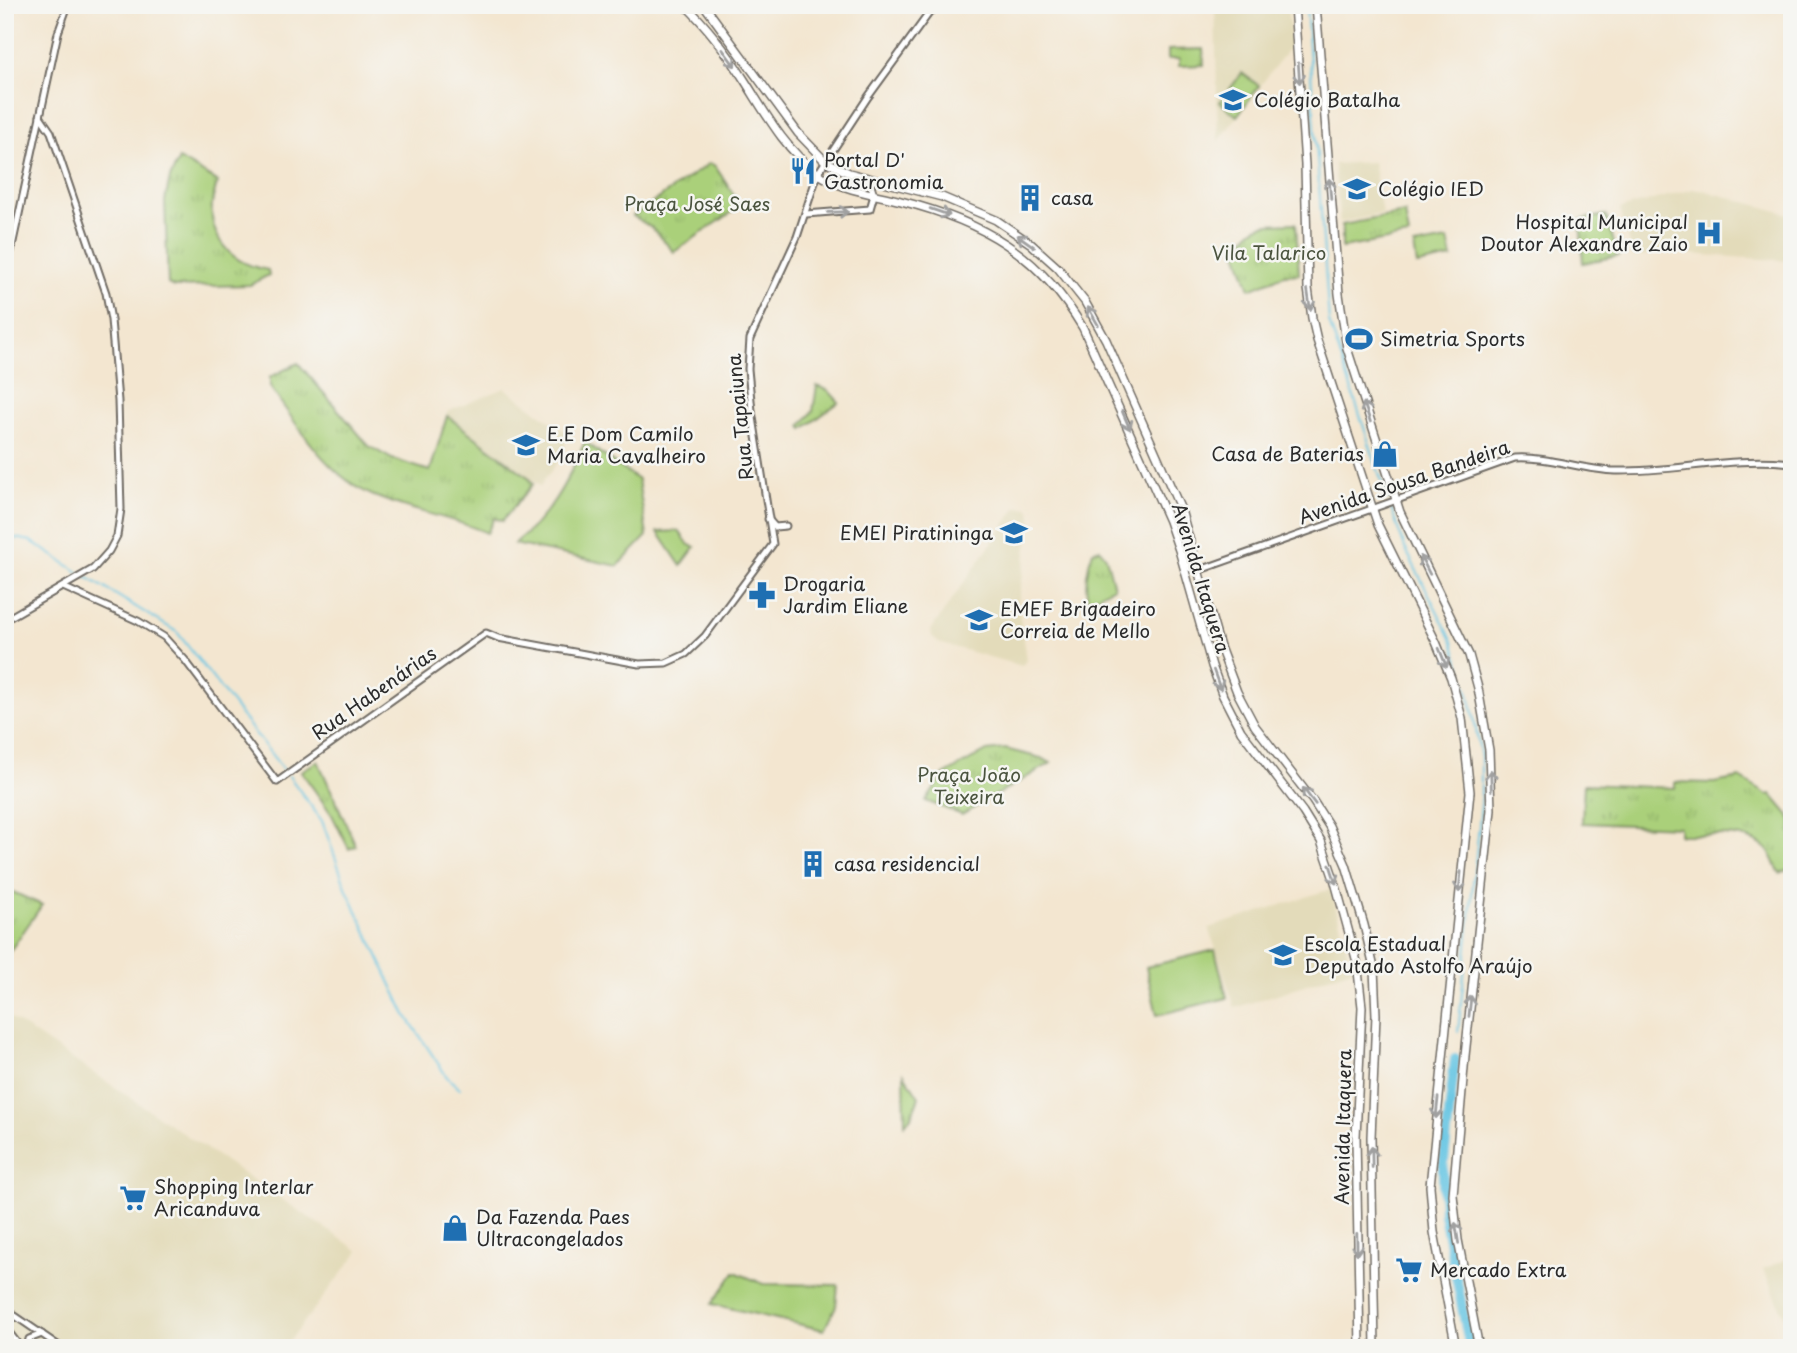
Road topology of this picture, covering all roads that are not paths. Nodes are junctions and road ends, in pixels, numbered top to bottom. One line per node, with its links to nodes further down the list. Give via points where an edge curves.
1 (68, 5): 7 (street)
2 (685, 5): 9 (main road, Avenida Itaquera, one-way to 9, via 730,59 781,138)
3 (704, 5): 8 (main road, Avenida Itaquera, via 797,133)
4 (935, 5): 8 (street, Rua Tapaiuna)
5 (1294, 5): 16 (main road, one-way to 16, via 1312,318)
6 (1316, 5): 15 (main road, one-way to 6, via 1343,330)
7 (40, 117): 13 (street); 21 (street, via 51,132 106,293 118,401 121,509 117,536 90,571)
8 (825, 161): 9 (street, Rua Tapaiuna); 10 (main road, Avenida Itaquera)
9 (818, 173): 11 (main road, Avenida Itaquera); 12 (street, Rua Tapaiuna)
10 (869, 178): 11 (street); 20 (main road, Avenida Itaquera, one-way to 10, via 1181,510 1106,340 1085,302 1058,268 1030,243 974,209)
11 (874, 195): 12 (street, one-way to 11, via 870,209); 18 (main road, Avenida Itaquera, one-way to 18, via 966,222 1044,272 1083,328)
12 (806, 214): 17 (street, Rua Tapaiuna, via 747,349)
13 (5, 279)
14 (1792, 463): 15 (street, Avenida Sousa Bandeira, via 1731,461 1613,471 1515,458)
15 (1394, 501): 16 (street, Avenida Sousa Bandeira); 33 (main road, one-way to 15, via 1453,1195 1491,810 1489,750 1469,655)
16 (1373, 508): 20 (street, Avenida Sousa Bandeira); 32 (main road, one-way to 32, via 1395,563 1442,654 1465,739 1470,792 1430,1186)
17 (768, 519): 19 (street, via 775,527); 23 (street, Rua Tapaiuna, via 774,544 705,636 686,654 666,663 639,664)
18 (1169, 520): 20 (main road, via 1190,565); 30 (main road, Avenida Itaquera, one-way to 30, via 1223,696 1241,731 1321,841 1357,962 1362,1007 1356,1136)
19 (786, 527)
20 (1200, 570): 31 (main road, Avenida Itaquera, one-way to 20, via 1371,1137 1376,1015 1370,948 1346,865 1329,826 1255,726 1237,692)
21 (63, 587): 22 (street); 23 (street, Rua Habenárias, via 164,638 279,780)
22 (5, 620)
23 (486, 633)
24 (5, 1308): 26 (street)
25 (5, 1327): 28 (street)
26 (42, 1334): 27 (street); 29 (street, via 29,1339)
27 (61, 1347)
28 (21, 1348)
29 (27, 1348)
30 (1360, 1348)
31 (1375, 1348)
32 (1456, 1348)
33 (1479, 1348)

